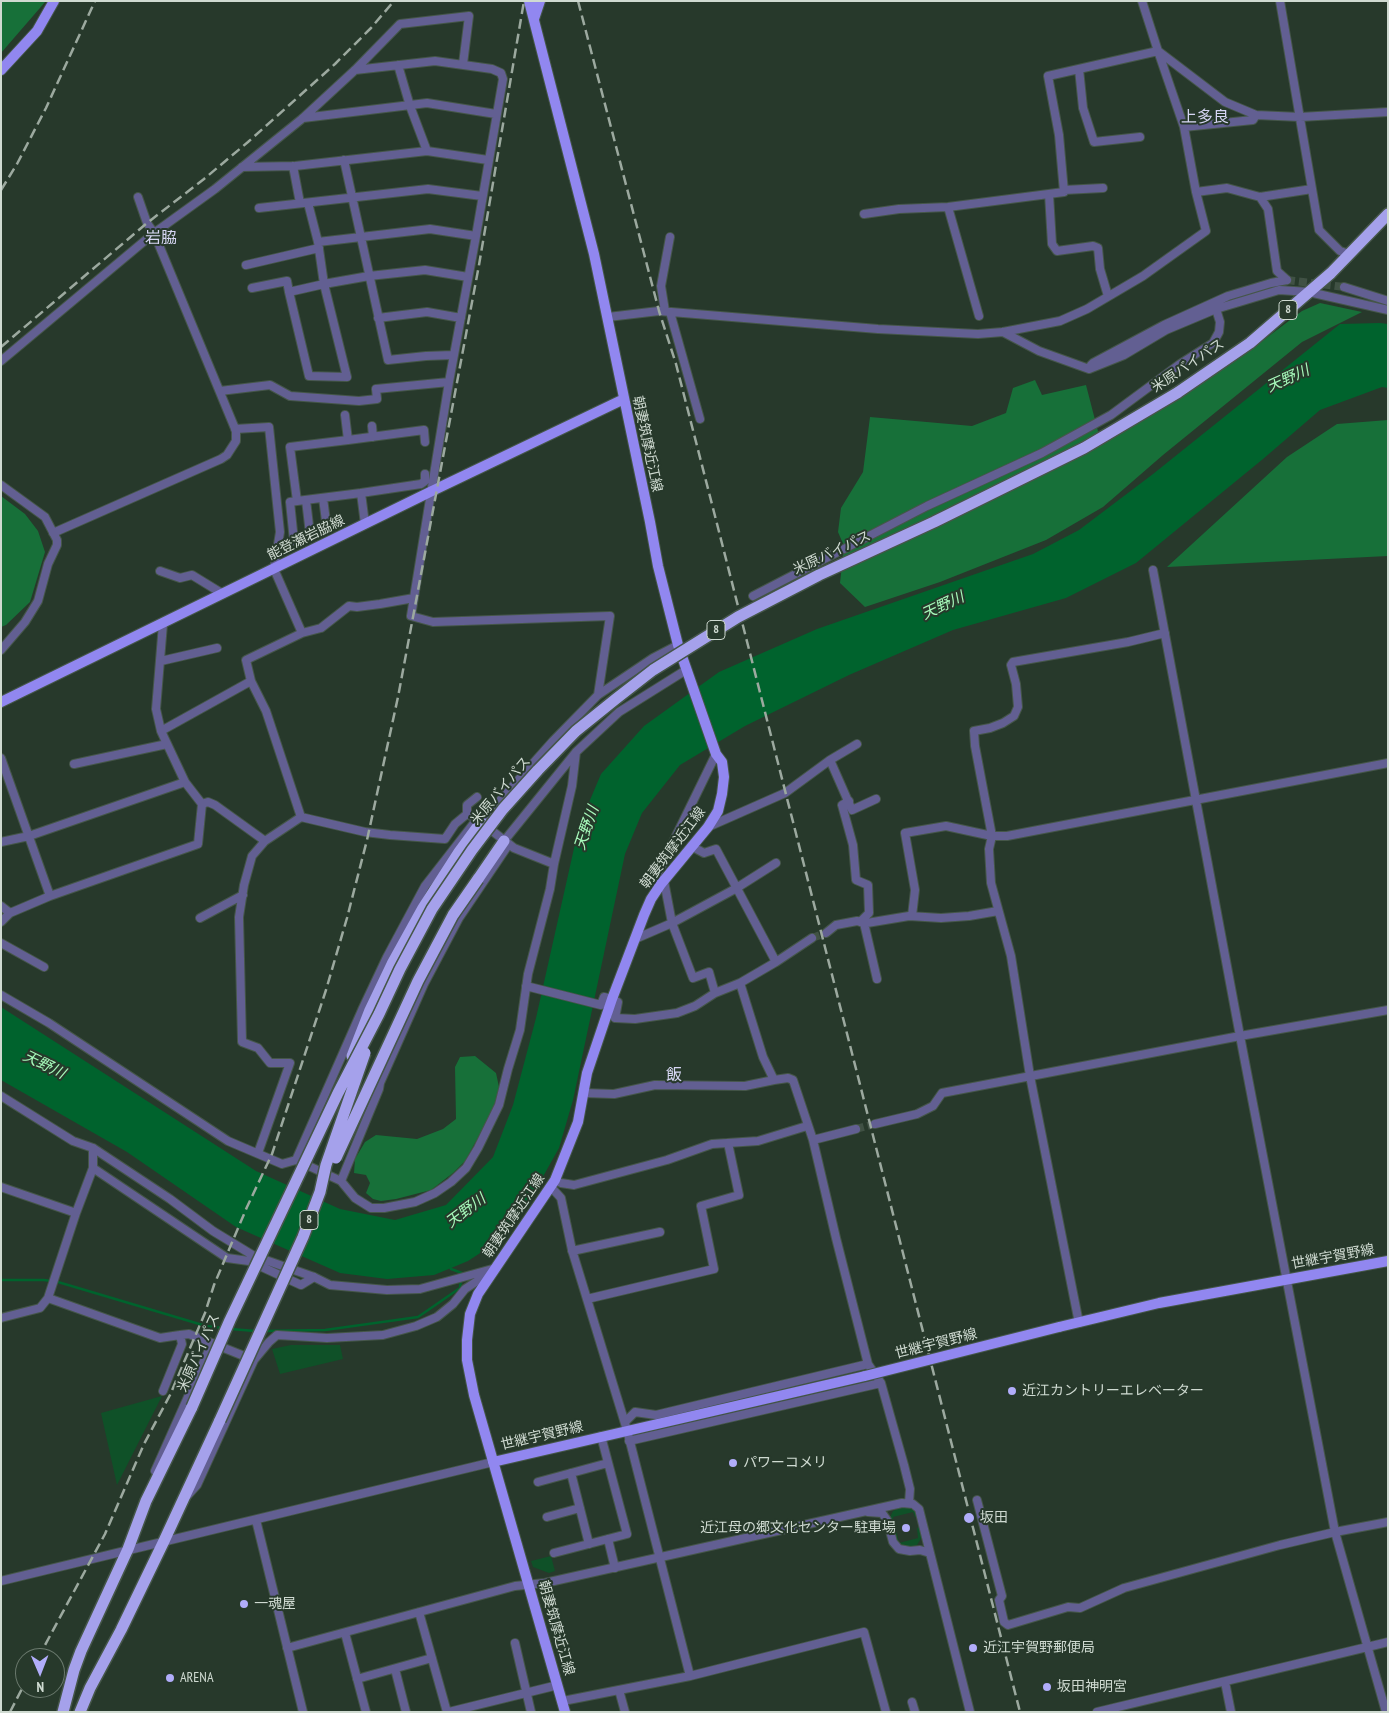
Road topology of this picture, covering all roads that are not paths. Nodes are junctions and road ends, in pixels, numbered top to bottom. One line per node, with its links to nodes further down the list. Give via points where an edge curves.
1 (54, 1): 11 (main road, via 37,31)
2 (528, 1): 6 (main road, 朝妻筑摩近江線)
3 (540, 1): 6 (main road)
4 (1142, 1): 7 (street)
5 (1280, 1): 17 (street)
6 (534, 20): 60 (main road, 朝妻筑摩近江線)
7 (1158, 51): 10 (street); 16 (street, via 1225,102); 19 (street)
8 (463, 64): 9 (street, via 434,61); 12 (street, via 469,16 400,24); 15 (street, via 501,73 503,79)
9 (398, 65): 12 (street); 13 (street)
10 (1079, 69): 20 (street, via 1084,108 1094,142); 28 (street, via 1048,76 1059,135)
11 (1, 70)
12 (354, 70): 18 (street)
13 (410, 106): 15 (street, via 427,104); 18 (street); 21 (street)
14 (1388, 112): 17 (street)
15 (496, 114): 23 (street)
16 (1256, 115): 17 (street); 19 (street, via 1253,120)
17 (1300, 117): 27 (street)
18 (303, 118): 25 (street)
19 (1184, 127): 29 (street)
20 (1140, 137)
21 (426, 151): 22 (street); 23 (street)
22 (344, 160): 24 (street); 34 (street)
23 (488, 160): 31 (street)
24 (293, 166): 25 (street); 35 (street)
25 (242, 167): 40 (street)
26 (1103, 188): 28 (street)
27 (1312, 188): 33 (street); 45 (street, via 1319,230 1340,251)
28 (1064, 190): 30 (street)
29 (1196, 192): 33 (street, via 1227,188); 54 (street, via 1206,231 1143,276)
30 (1050, 194): 36 (street); 54 (street, via 1052,244 1057,251 1098,248 1100,270)
31 (482, 196): 34 (street, via 428,189); 41 (street)
32 (138, 197): 40 (street, via 146,223)
33 (1260, 197): 66 (street, via 1268,209 1277,271 1287,280 1228,296 1164,325 1093,363)
34 (352, 198): 35 (street); 42 (street)
35 (304, 203): 37 (street); 44 (street)
36 (948, 207): 38 (street); 59 (street)
37 (258, 208)
38 (864, 214)
39 (1388, 214): 45 (highway, 米原バイパス / 8)
40 (154, 233): 65 (street); 68 (street)
41 (476, 236): 42 (street, via 430,229); 48 (street)
42 (360, 237): 44 (street); 47 (street)
43 (670, 237): 58 (street, via 661,286)
44 (318, 245): 46 (street); 49 (street)
45 (1349, 254): 53 (highway, 米原バイパス / 8)
46 (246, 265)
47 (369, 276): 48 (street, via 425,270); 49 (street); 61 (street)
48 (468, 277): 62 (street)
49 (324, 284): 52 (street); 52 (street, via 347,377 309,376)
50 (1344, 287): 55 (street)
51 (252, 288): 52 (street, via 286,280)
52 (289, 292)
53 (1309, 292): 56 (street, via 1279,290); 57 (street); 158 (highway, 米原バイパス / 8, bridge, via 1250,343 1177,393 1084,448 818,575 738,617 654,670 617,698 576,731 538,770 477,843 432,909)
54 (1108, 296): 63 (street, via 1060,321)
55 (1388, 301)
56 (1216, 309): 66 (street, via 1166,330 1124,355); 93 (street, via 1220,322 1213,343 1111,415 1042,453 927,506)
57 (1388, 310)
58 (668, 312): 60 (street); 63 (street, via 888,329 978,334); 71 (street)
59 (979, 316)
60 (608, 317): 69 (main road, 朝妻筑摩近江線)
61 (378, 318): 62 (street, via 427,312); 64 (street, via 388,360)
62 (461, 318): 64 (street)
63 (1003, 332): 66 (street)
64 (453, 355): 67 (street)
65 (1, 361)
66 (1089, 370)
67 (449, 382): 68 (street, via 376,389 377,399 359,401 290,396 270,385); 79 (street)
68 (220, 391): 73 (street)
69 (624, 399): 79 (main road, 能登瀬岩脇線); 98 (main road, 朝妻筑摩近江線, via 658,566)
70 (345, 415): 75 (street)
71 (700, 418)
72 (372, 426): 74 (street)
73 (235, 429): 86 (street, via 236,441 221,459); 89 (street, via 269,427 280,532)
74 (373, 437): 75 (street); 76 (street, via 424,430)
75 (348, 440): 83 (street, via 290,448)
76 (426, 442)
77 (425, 474): 80 (street, via 425,481 414,486)
78 (1, 486): 86 (street, via 45,517)
79 (432, 491): 84 (main road, 能登瀬岩脇線); 94 (street)
80 (361, 493): 81 (street); 84 (street)
81 (323, 498): 82 (street); 85 (street)
82 (306, 500): 83 (street); 87 (street)
83 (297, 501): 88 (street, via 290,502)
84 (364, 524): 89 (main road, 能登瀬岩脇線)
85 (327, 529)
86 (53, 532): 100 (street, via 57,545 38,601)
87 (310, 534)
88 (294, 541)
89 (274, 569): 92 (main road, 能登瀬岩脇線); 96 (street)
90 (1152, 570): 97 (street)
91 (160, 571): 92 (street, via 180,578 192,575)
92 (223, 594): 95 (main road, 能登瀬岩脇線)
93 (753, 596)
94 (414, 598): 96 (street, via 349,606 321,628); 104 (street, via 411,616 433,622 610,616)
95 (163, 624): 101 (street); 105 (main road, 能登瀬岩脇線)
96 (302, 633): 103 (street, via 246,660)
97 (1165, 633): 118 (street); 126 (street, via 1013,662 1018,707 1014,716 990,728 974,731)
98 (678, 645): 102 (main road, 朝妻筑摩近江線); 104 (street)
99 (217, 648): 101 (street)
100 (1, 650)
101 (160, 661): 106 (street, via 156,709)
102 (686, 670): 109 (main road, 朝妻筑摩近江線); 110 (street, via 619,712)
103 (251, 681): 106 (street); 122 (street, via 266,711)
104 (598, 695): 123 (street)
105 (1, 702)
106 (161, 731): 107 (street)
107 (167, 744): 114 (street); 115 (street)
108 (857, 744): 112 (street)
109 (715, 750): 124 (main road, 朝妻筑摩近江線, via 722,762 724,777 718,811); 133 (street, via 655,879)
110 (576, 752): 129 (street); 132 (street, via 572,786)
111 (1, 758): 125 (street)
112 (830, 760): 119 (street); 124 (street, via 782,795)
113 (1388, 763): 118 (street)
114 (74, 764)
115 (185, 782): 120 (street); 125 (street)
116 (477, 797): 121 (street, via 467,805)
117 (876, 799): 119 (street, via 852,810)
118 (1197, 800): 126 (street, via 1007,836); 159 (street)
119 (849, 801): 143 (street, via 842,805 853,845 856,880 868,885 869,913)
120 (202, 804): 127 (street, via 215,805); 136 (street, via 198,844)
121 (467, 814): 122 (street, via 454,824 445,839 365,832); 123 (street)
122 (301, 817): 127 (street)
123 (479, 820): 129 (street); 162 (highway, bridge, via 392,964 370,1010); 172 (street, via 425,886 362,1010)
124 (708, 827): 130 (main road, 朝妻筑摩近江線)
125 (29, 836): 128 (street); 136 (street)
126 (992, 836): 138 (street, via 989,849 991,883); 140 (street, via 946,826 905,834 915,890)
127 (266, 841): 135 (street, via 252,856)
128 (1, 842)
129 (507, 843): 132 (street); 174 (street, via 459,918 424,984); 177 (highway, bridge, via 453,916 418,981)
130 (691, 846): 133 (main road, 朝妻筑摩近江線); 134 (street, via 704,854 716,849)
131 (776, 863): 134 (street)
132 (554, 864): 153 (street, via 528,974)
133 (664, 881): 144 (street); 147 (main road, 朝妻筑摩近江線, via 651,899)
134 (735, 889): 144 (street); 149 (street)
135 (243, 895): 141 (street); 171 (street, via 239,917 242,1042 258,1048 270,1063 290,1063)
136 (50, 896): 139 (street)
137 (1, 906): 139 (street)
138 (998, 911): 140 (street, via 941,918); 160 (street, via 1011,956)
139 (10, 913): 142 (street)
140 (912, 916): 143 (street, via 867,924)
141 (200, 918)
142 (1, 922)
143 (862, 922): 145 (street, via 836,924); 151 (street)
144 (672, 923): 147 (street); 154 (street, via 693,978 709,972)
145 (826, 933)
146 (812, 938): 149 (street)
147 (635, 939): 156 (main road, 朝妻筑摩近江線)
148 (1, 943): 150 (street)
149 (776, 962): 152 (street)
150 (44, 967)
151 (877, 979)
152 (740, 983): 154 (street); 161 (street, via 763,1057)
153 (530, 987): 156 (street, via 601,1005 604,997); 174 (street, via 499,1105 466,1168 435,1193 415,1202 384,1208 364,1205)
154 (715, 993): 156 (street, via 677,1013 635,1019 615,1018 618,1002)
155 (1, 994): 171 (street, via 228,1141)
156 (612, 999): 163 (main road, 朝妻筑摩近江線)
157 (1388, 1010): 159 (street)
158 (379, 1014): 162 (highway, 米原バイパス / 8, bridge); 177 (highway, 米原バイパス / 8, bridge)
159 (1240, 1036): 160 (street); 184 (street)
160 (1030, 1076): 165 (street, via 942,1093 933,1106 917,1114); 188 (street)
161 (774, 1080): 163 (street, via 745,1086 655,1085 614,1094); 166 (street, via 793,1080)
162 (338, 1093): 201 (highway, 米原バイパス / 8, bridge)
163 (584, 1093): 175 (main road, 朝妻筑摩近江線, via 578,1122)
164 (1, 1096): 170 (street, via 73,1141)
165 (875, 1124)
166 (807, 1126): 168 (street); 169 (street, via 758,1141)
167 (856, 1129): 168 (street)
168 (813, 1140): 192 (street)
169 (728, 1143): 175 (street, via 712,1144 667,1160 574,1185); 186 (street, via 739,1195 701,1206 714,1269)
170 (93, 1148): 173 (street); 183 (street, via 254,1256)
171 (258, 1153): 172 (street, via 282,1164)
172 (296, 1160): 174 (street)
173 (94, 1168): 178 (street); 183 (street, via 227,1258 249,1261 301,1285)
174 (341, 1181)
175 (553, 1184): 180 (street, via 560,1198); 182 (main road, 朝妻筑摩近江線)
176 (1, 1187): 178 (street)
177 (320, 1192): 204 (highway, 米原バイパス / 8, bridge, via 303,1237)
178 (76, 1213): 185 (street)
179 (660, 1232): 180 (street)
180 (572, 1251): 186 (street)
181 (1388, 1261): 184 (main road, 世継宇賀野線)
182 (496, 1268): 183 (street, via 420,1289 330,1285); 191 (street, via 465,1289 437,1316 416,1326 383,1335 327,1338 277,1335); 197 (main road, 朝妻筑摩近江線, via 470,1314 466,1340 474,1395)
183 (314, 1277)
184 (1285, 1279): 188 (main road, 世継宇賀野線); 212 (street)
185 (48, 1298): 187 (street, via 40,1308); 189 (street, via 160,1338)
186 (587, 1299): 195 (street)
187 (1, 1318)
188 (1079, 1322): 195 (main road, 世継宇賀野線, bridge)
189 (180, 1335): 190 (street, via 189,1334); 194 (street, via 182,1344)
190 (212, 1343): 191 (street); 201 (street, via 153,1474)
191 (254, 1360): 204 (street, via 197,1485)
192 (868, 1364): 193 (street); 195 (street, via 656,1415 635,1412)
193 (881, 1383): 195 (street); 203 (street, via 910,1488)
194 (164, 1391)
195 (627, 1431): 196 (main road, 世継宇賀野線); 221 (street)
196 (601, 1436): 197 (main road, 世継宇賀野線); 198 (street)
197 (493, 1462): 209 (street); 224 (main road, 朝妻筑摩近江線)
198 (608, 1463): 199 (street); 214 (street, via 627,1534)
199 (571, 1473): 200 (street); 206 (street)
200 (538, 1482)
201 (146, 1500): 217 (highway, 米原バイパス / 8)
202 (977, 1500): 212 (street, via 1002,1596 999,1600 1004,1622 1008,1625 1068,1607 1080,1608 1124,1588)
203 (909, 1503): 205 (street); 213 (street, via 919,1509)
204 (180, 1504): 215 (highway, 米原バイパス / 8)
205 (896, 1505): 207 (street); 210 (street)
206 (580, 1508): 208 (street); 216 (street)
207 (868, 1512): 210 (street, via 882,1513); 221 (street)
208 (547, 1517)
209 (256, 1520): 215 (street); 230 (street)
210 (887, 1520): 218 (street, via 893,1542 899,1548)
211 (1388, 1522): 212 (street)
212 (1335, 1532): 229 (street)
213 (925, 1533): 218 (street); 220 (street)
214 (608, 1539): 216 (street); 222 (street)
215 (164, 1541): 217 (street); 244 (highway, 米原バイパス / 8)
216 (589, 1544): 219 (street)
217 (128, 1549): 223 (street); 243 (highway, 米原バイパス / 8, via 74,1670)
218 (915, 1549): 220 (street)
219 (554, 1552)
220 (930, 1554): 254 (street)
221 (659, 1559): 222 (street); 233 (street)
222 (615, 1568): 224 (street)
223 (1, 1580)
224 (529, 1584): 225 (street); 236 (main road, 朝妻筑摩近江線)
225 (419, 1612): 226 (street); 231 (street)
226 (345, 1632): 230 (street); 234 (street)
227 (515, 1642): 238 (street)
228 (1388, 1642): 229 (street)
229 (1367, 1647): 235 (street); 257 (street)
230 (287, 1648): 245 (street)
231 (432, 1658): 232 (street); 248 (street)
232 (395, 1669): 234 (street); 247 (street)
233 (690, 1676): 237 (street); 252 (street, via 864,1632)
234 (357, 1679): 246 (street)
235 (1224, 1682): 242 (street); 256 (street)
236 (558, 1684): 238 (street); 241 (main road, 朝妻筑摩近江線)
237 (619, 1690): 241 (street); 251 (street)
238 (526, 1692): 239 (street); 250 (street)
239 (488, 1702): 248 (street); 249 (street)
240 (912, 1702): 253 (street)
241 (564, 1707)
242 (1108, 1710): 255 (street)
243 (63, 1712)
244 (80, 1712)
245 (303, 1712)
246 (366, 1712)
247 (406, 1712)
248 (448, 1712)
249 (491, 1712)
250 (531, 1712)
251 (625, 1712)
252 (886, 1712)
253 (915, 1712)
254 (970, 1712)
255 (1097, 1712)
256 (1231, 1712)
257 (1386, 1712)

